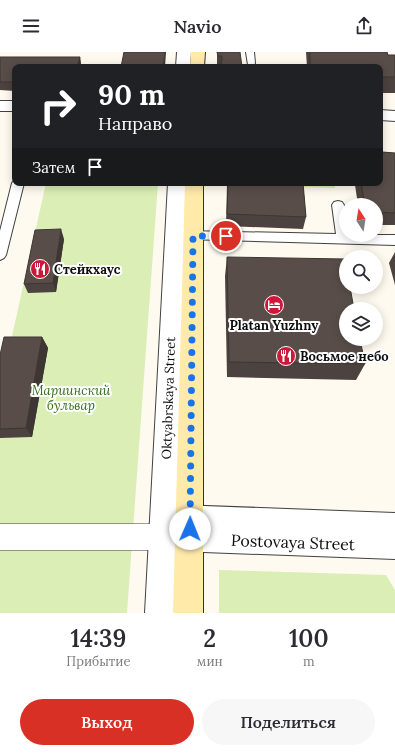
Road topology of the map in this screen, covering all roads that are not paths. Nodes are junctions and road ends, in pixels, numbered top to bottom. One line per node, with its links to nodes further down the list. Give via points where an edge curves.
1 (184, 52): 5 (street)
2 (198, 52): 6 (main road)
3 (250, 52): 4 (lane)
4 (251, 63)
5 (183, 64)
6 (197, 64)
7 (0, 106): 8 (street)
8 (12, 106)
9 (383, 115): 10 (street)
10 (395, 116)
11 (17, 186): 15 (lane)
12 (177, 186): 17 (street, Oktyabrskaya Street)
13 (193, 186): 17 (main road, Oktyabrskaya Street)
14 (338, 205): 16 (lane)
15 (6, 209): 21 (lane)
16 (339, 212)
17 (184, 235): 18 (lane); 23 (street, Oktyabrskaya Street)
18 (339, 239)
19 (383, 240): 20 (lane)
20 (395, 240)
21 (0, 255)
22 (395, 527): 23 (street, Postovaya Street)
23 (177, 528): 24 (street, Postovaya Street); 25 (street, Postovaya Street); 26 (street, Oktyabrskaya Street); 27 (main road, Oktyabrskaya Street)
24 (0, 537)
25 (395, 545)
26 (160, 613)
27 (188, 613)

